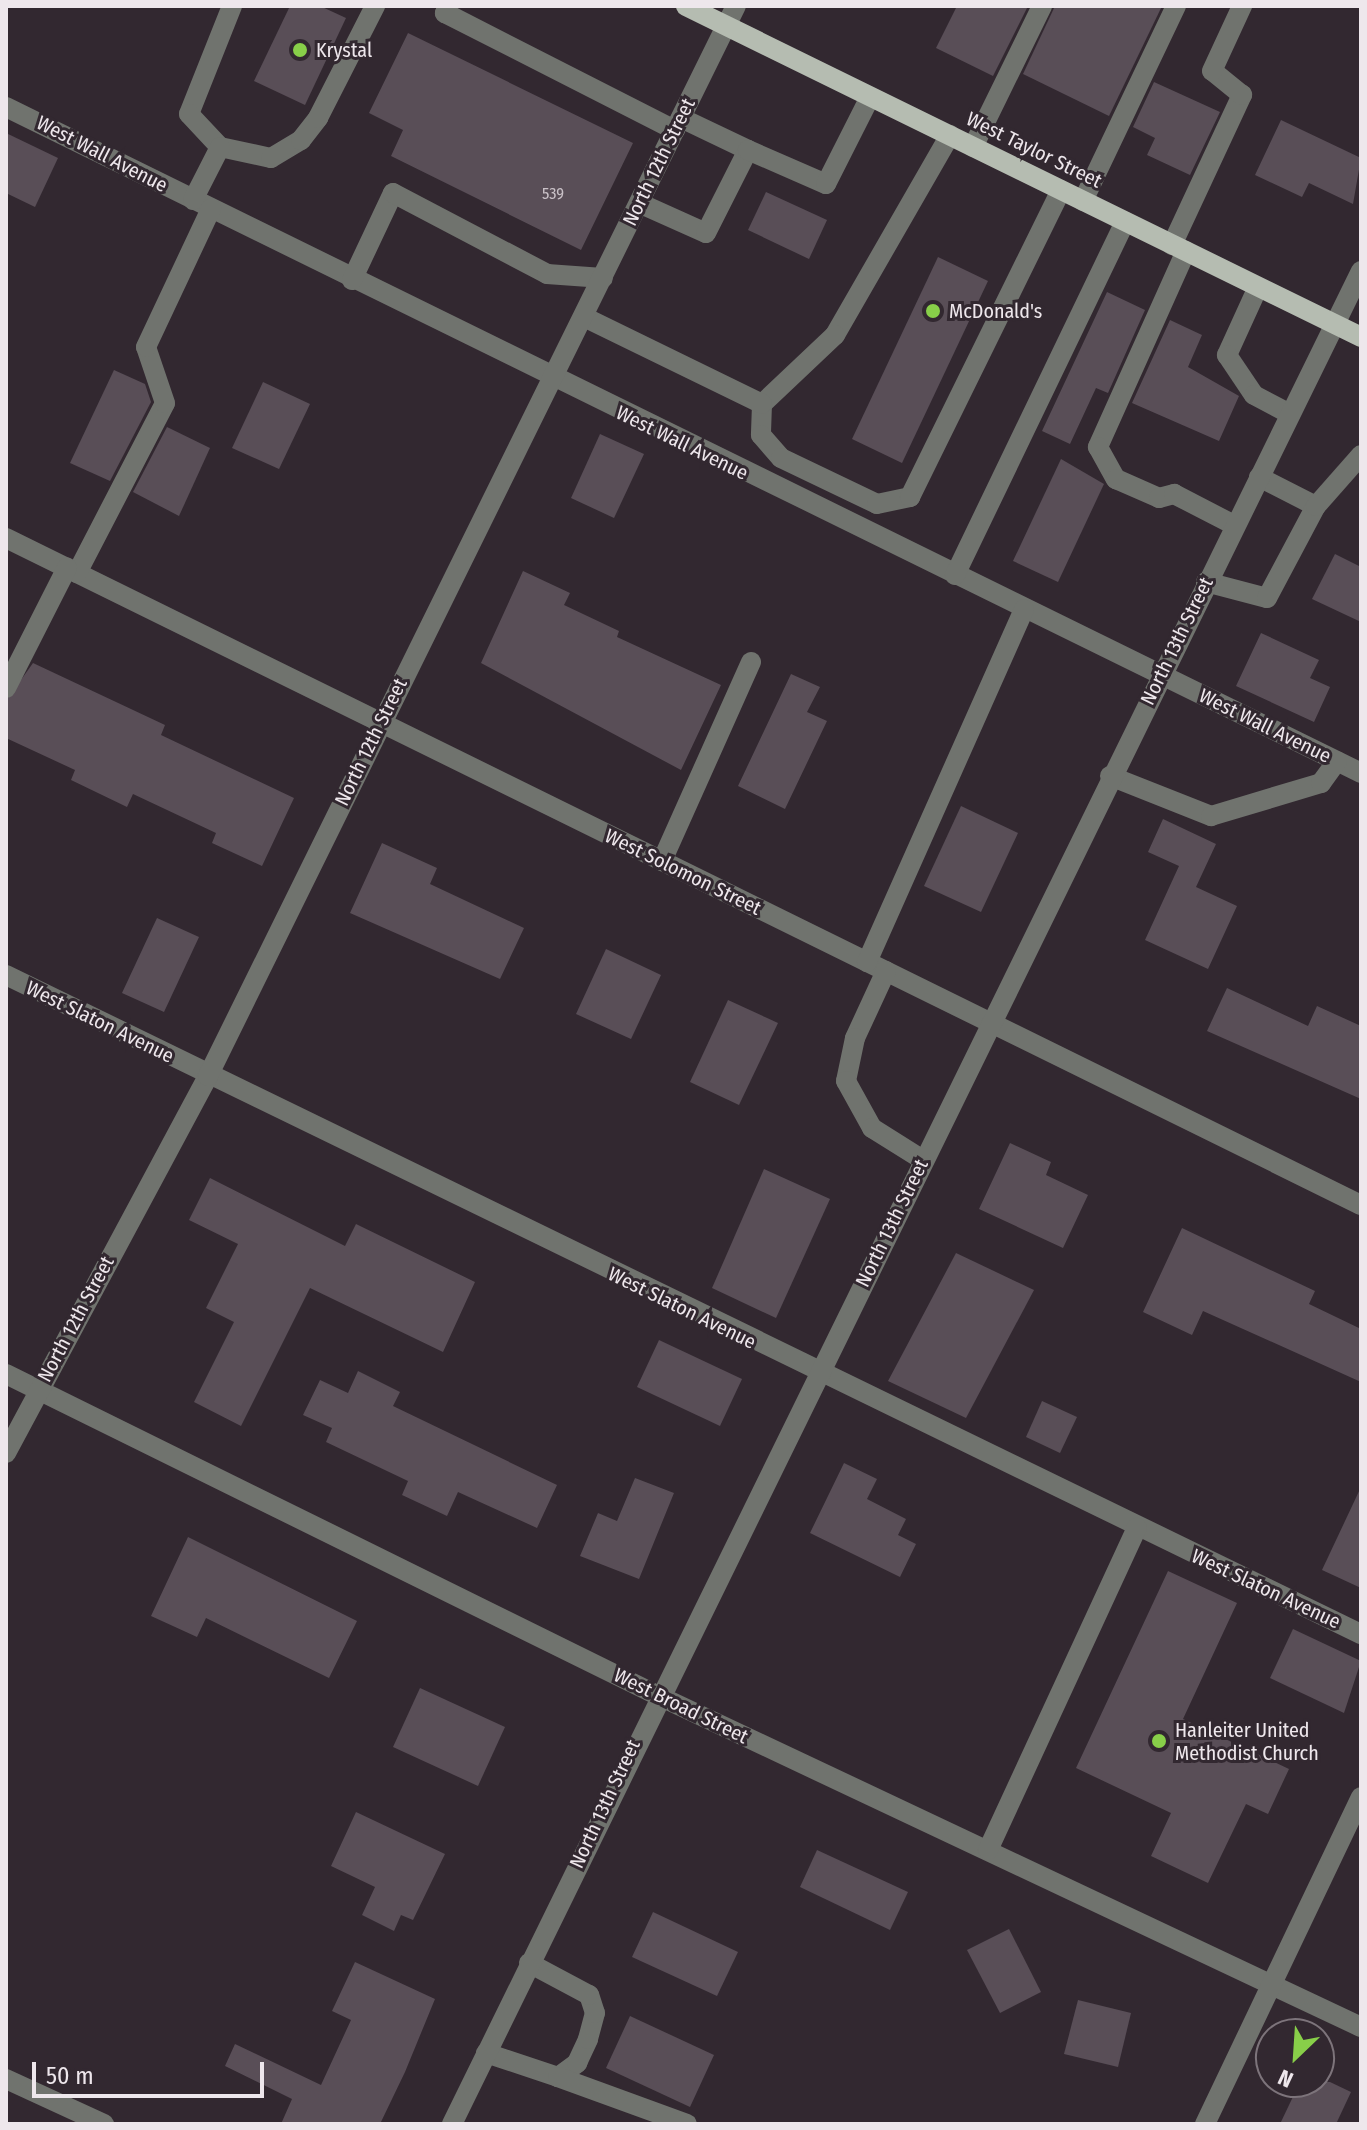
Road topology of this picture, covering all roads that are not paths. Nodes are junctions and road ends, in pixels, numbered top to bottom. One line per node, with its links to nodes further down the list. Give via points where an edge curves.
1 (232, 6): 14 (street, via 189,100 199,132)
2 (375, 6): 14 (street, via 301,140 271,158)
3 (448, 6): 12 (street, via 445,13)
4 (686, 6): 9 (main road, West Taylor Street)
5 (736, 6): 9 (street, North 12th Street)
6 (1042, 6): 15 (street)
7 (1176, 6): 18 (street)
8 (1242, 6): 22 (street, via 1212,71 1242,95)
9 (726, 26): 10 (main road, West Taylor Street); 12 (street, North 12th Street)
10 (870, 97): 13 (main road, West Taylor Street); 16 (street, via 826,184)
11 (6, 107): 20 (street, West Wall Avenue)
12 (678, 124): 16 (street); 19 (street, North 12th Street)
13 (950, 135): 15 (main road, West Taylor Street); 31 (street, via 835,335)
14 (220, 147): 20 (street)
15 (973, 147): 17 (main road, West Taylor Street)
16 (748, 150): 19 (street, via 706,233)
17 (1061, 190): 18 (main road, West Taylor Street); 31 (street, via 910,497 877,504 781,458 761,435)
18 (1083, 201): 21 (main road, West Taylor Street)
19 (639, 203): 24 (street, North 12th Street)
20 (202, 205): 25 (street, West Wall Avenue); 38 (street, via 146,347 165,403)
21 (1125, 222): 22 (main road, West Taylor Street); 39 (street)
22 (1179, 248): 26 (main road, West Taylor Street); 36 (street, via 1098,447 1116,479 1159,498 1174,494)
23 (1361, 271): 28 (street, North 13th Street)
24 (603, 278): 25 (street, via 547,274 393,193); 27 (street, North 12th Street)
25 (352, 280): 30 (street, West Wall Avenue)
26 (1258, 287): 28 (main road, West Taylor Street); 32 (street, via 1227,355 1254,395)
27 (584, 317): 30 (street, North 12th Street); 31 (street)
28 (1335, 325): 29 (main road, West Taylor Street); 32 (street, North 13th Street)
29 (1361, 337)
30 (553, 380): 39 (street, West Wall Avenue); 45 (street, North 12th Street)
31 (762, 404)
32 (1290, 414): 34 (street, North 13th Street)
33 (1361, 455): 35 (street)
34 (1259, 477): 35 (street); 36 (street, North 13th Street)
35 (1316, 506): 40 (street, via 1267,598)
36 (1234, 525): 40 (street, North 13th Street)
37 (6, 538): 38 (street, West Solomon Street)
38 (72, 570): 44 (street); 45 (street, West Solomon Street)
39 (955, 575): 41 (street, West Wall Avenue)
40 (1206, 582): 43 (street, North 13th Street)
41 (1024, 609): 43 (street, West Wall Avenue); 50 (street)
42 (751, 662): 49 (street)
43 (1160, 675): 46 (street, West Wall Avenue); 48 (street, North 13th Street)
44 (6, 688)
45 (380, 722): 49 (street, West Solomon Street); 53 (street, North 12th Street)
46 (1337, 761): 47 (street, West Wall Avenue); 48 (street, via 1321,783 1211,816)
47 (1361, 773)
48 (1110, 776): 52 (street, North 13th Street)
49 (662, 861): 50 (street, West Solomon Street)
50 (876, 967): 52 (street, West Solomon Street); 54 (street, via 846,1081 872,1128)
51 (6, 975): 53 (street, West Slaton Avenue)
52 (990, 1021): 54 (street, North 13th Street); 55 (street, West Solomon Street)
53 (208, 1076): 57 (street, West Slaton Avenue); 58 (street, North 12th Street)
54 (923, 1160): 57 (street, North 13th Street)
55 (1361, 1205)
56 (6, 1374): 58 (street, West Broad Street)
57 (818, 1375): 60 (street, West Slaton Avenue); 62 (street, North 13th Street)
58 (38, 1390): 59 (street, North 12th Street); 62 (street, West Broad Street)
59 (6, 1453)
60 (1137, 1528): 61 (street, West Slaton Avenue); 64 (street)
61 (1361, 1634)
62 (657, 1695): 64 (street, West Broad Street); 65 (street, North 13th Street)
63 (1361, 1797): 66 (street)
64 (988, 1850): 66 (street, West Broad Street)
65 (529, 1963): 68 (street, North 13th Street); 69 (street, via 571,1981 589,1995 595,2013 577,2063)
66 (1270, 1984): 67 (street, West Broad Street); 74 (street)
67 (1361, 2027)
68 (486, 2053): 69 (street); 72 (street, North 13th Street)
69 (558, 2077): 73 (street)
70 (6, 2079): 71 (street)
71 (104, 2124)
72 (452, 2124)
73 (687, 2124)
74 (1205, 2124)

